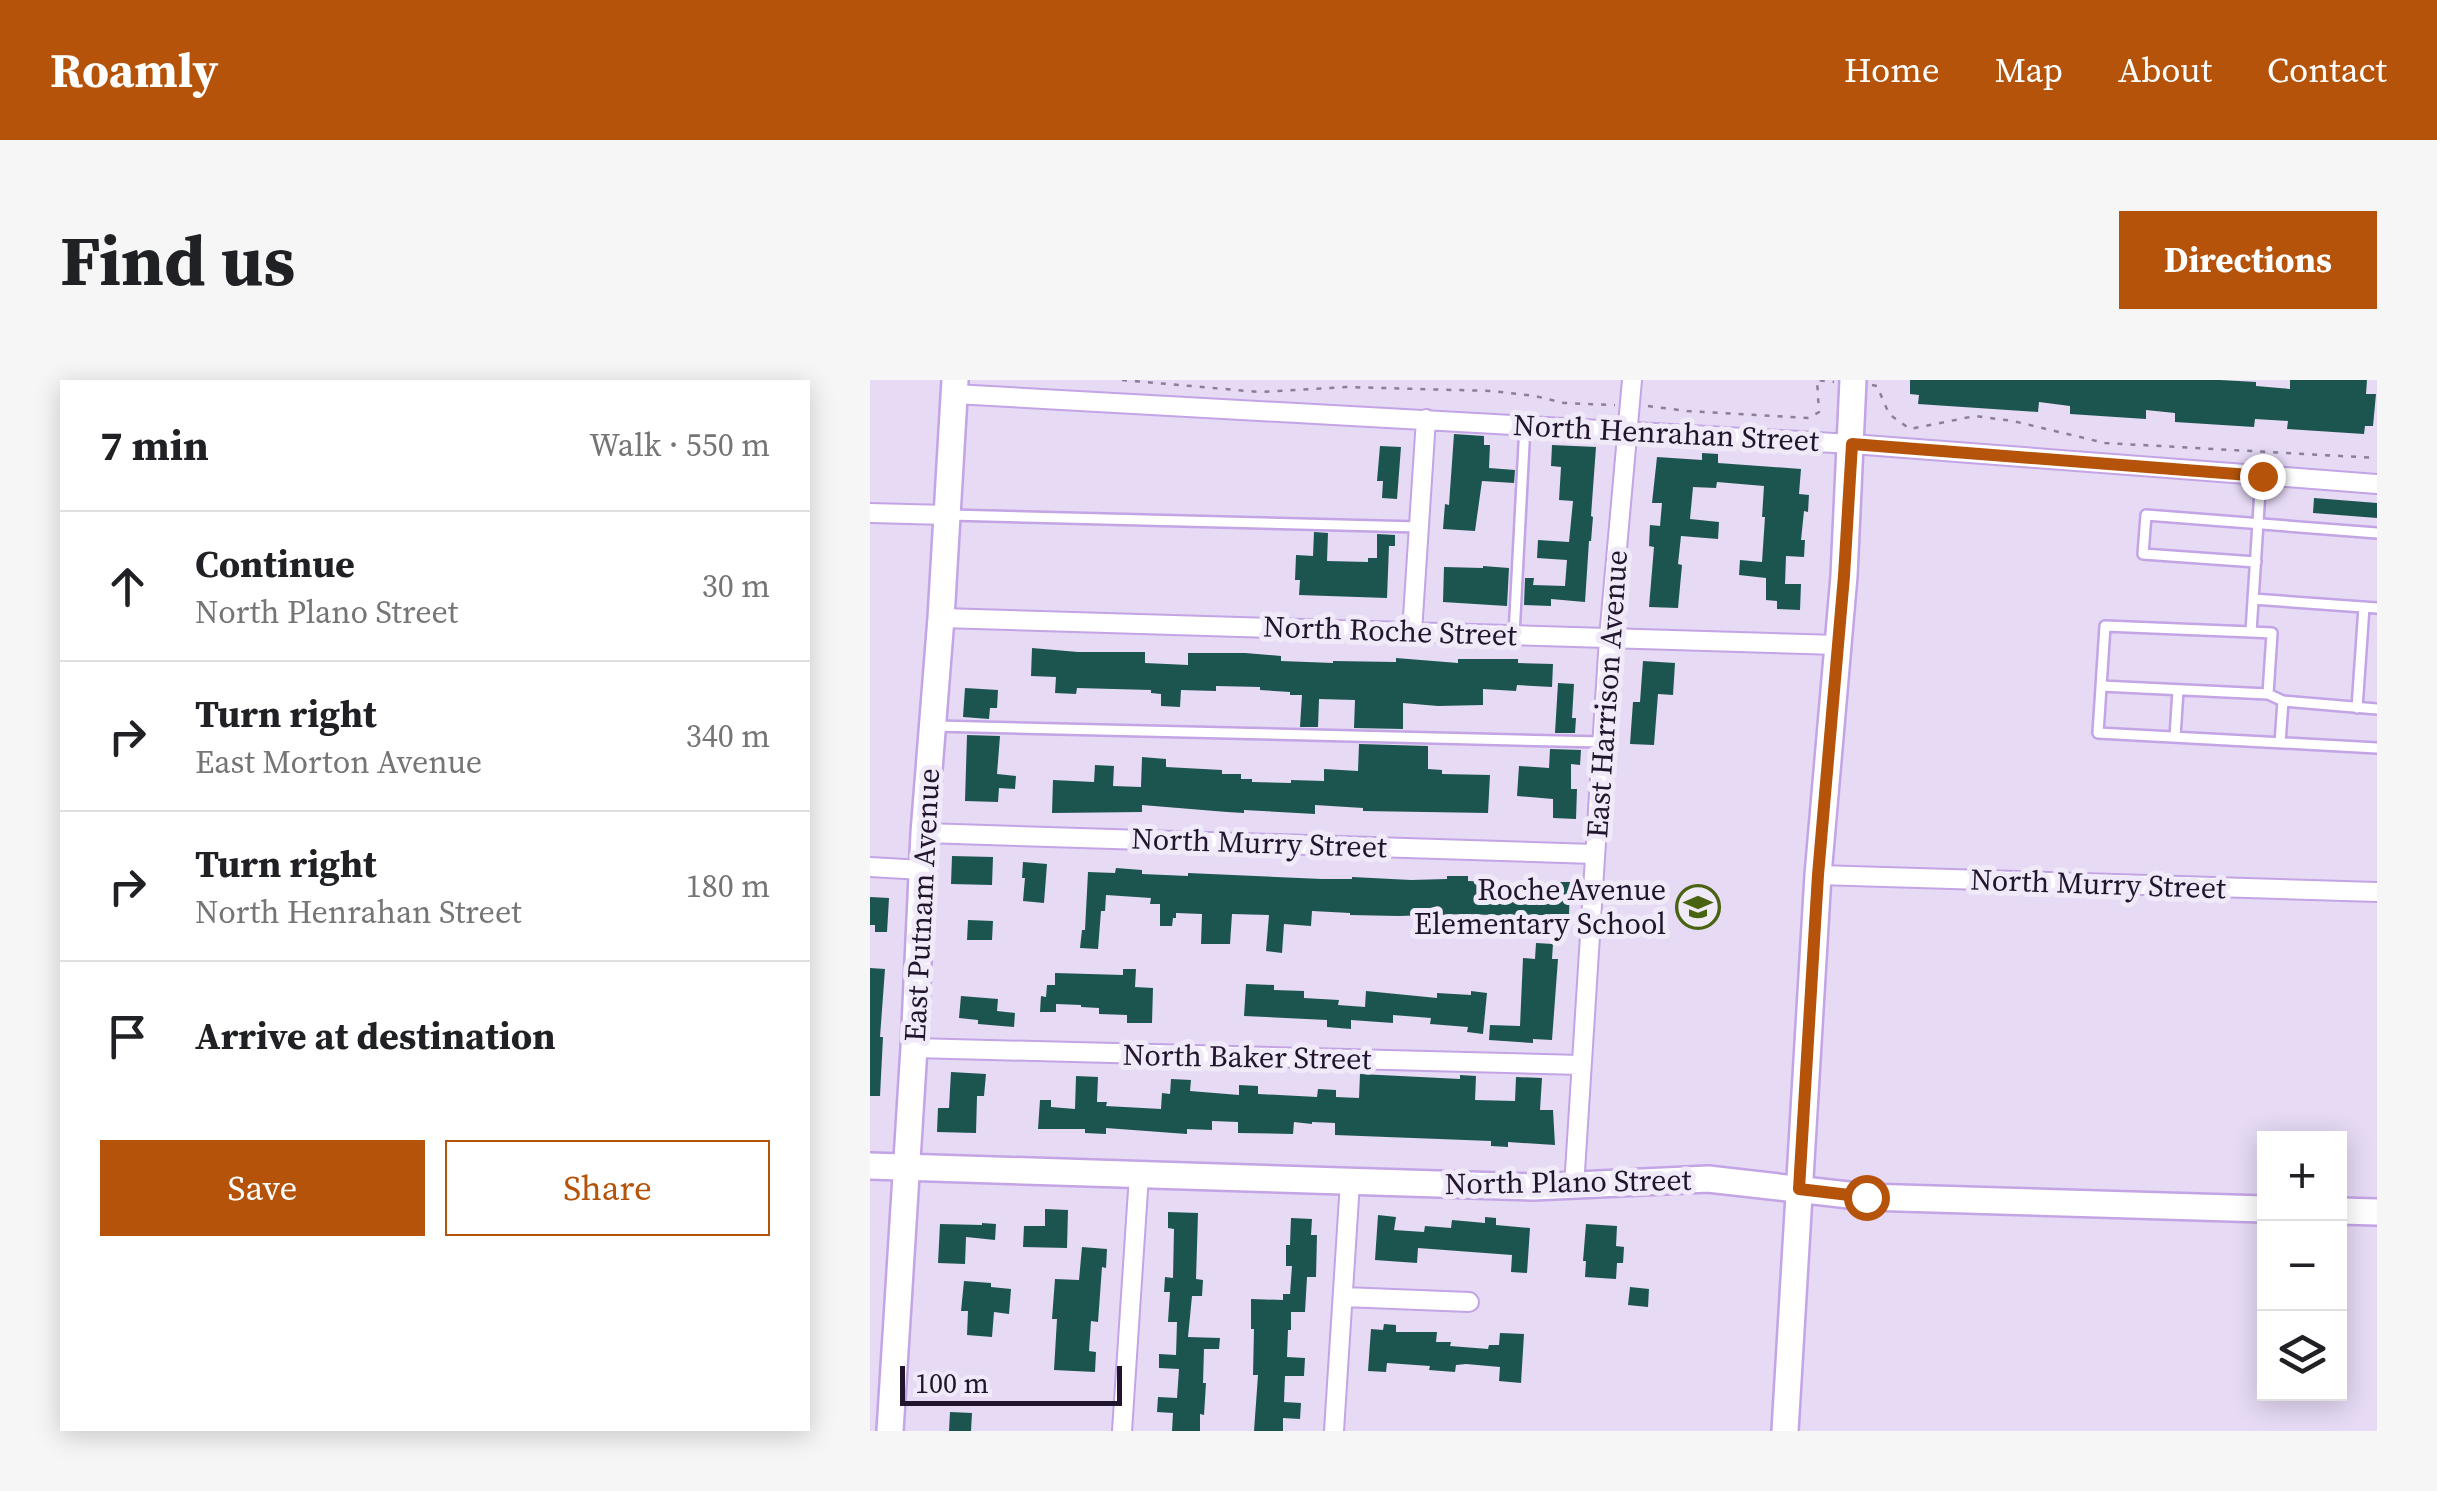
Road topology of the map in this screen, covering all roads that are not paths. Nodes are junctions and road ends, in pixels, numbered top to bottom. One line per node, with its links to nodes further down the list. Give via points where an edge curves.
1 (1632, 380): 6 (street, East Harrison Avenue)
2 (1854, 382): 7 (main road)
3 (955, 387): 4 (street, North Henrahan Street); 11 (main road, East Putnam Avenue)
4 (1426, 420): 5 (street, North Henrahan Street); 13 (street)
5 (1525, 425): 6 (street, North Henrahan Street); 22 (lane)
6 (1628, 431): 7 (street, North Henrahan Street); 23 (street, East Harrison Avenue)
7 (1852, 444): 8 (street, North Henrahan Street); 24 (main road)
8 (2262, 476): 9 (street, North Henrahan Street); 12 (lane)
9 (2377, 484)
10 (870, 514): 11 (street)
11 (947, 514): 13 (lane); 19 (main road, East Putnam Avenue)
12 (2258, 524): 14 (lane); 15 (lane); 15 (lane, via 2146,515 2143,554)
13 (1418, 527): 20 (street)
14 (2377, 534)
15 (2256, 562): 16 (lane)
16 (2253, 600): 17 (lane); 21 (lane)
17 (2364, 608): 18 (lane); 29 (lane)
18 (2377, 608)
19 (941, 618): 20 (street, North Roche Street); 31 (main road, East Putnam Avenue)
20 (1412, 632): 22 (street, North Roche Street)
21 (2250, 632): 25 (lane, via 2106,626); 27 (lane, via 2272,633)
22 (1514, 635): 23 (street, North Roche Street)
23 (1609, 638): 24 (street, North Roche Street); 33 (street, East Harrison Avenue)
24 (1838, 645): 40 (main road)
25 (2101, 686): 26 (lane); 32 (lane, via 2098,733)
26 (2178, 690): 27 (lane); 32 (lane)
27 (2268, 694): 28 (lane)
28 (2283, 701): 29 (lane); 34 (lane)
29 (2357, 708): 30 (lane)
30 (2377, 709)
31 (932, 726): 33 (lane); 36 (main road, East Putnam Avenue)
32 (2175, 737): 34 (lane)
33 (1602, 742): 37 (street, East Harrison Avenue)
34 (2280, 743): 35 (lane)
35 (2377, 748)
36 (924, 832): 37 (street, North Murry Street); 39 (main road, East Putnam Avenue)
37 (1594, 854): 43 (street, East Harrison Avenue)
38 (870, 866): 39 (street)
39 (922, 870): 42 (main road, East Putnam Avenue)
40 (1818, 875): 41 (street, North Murry Street); 49 (main road)
41 (2377, 892)
42 (914, 1048): 43 (street, North Baker Street); 45 (main road, East Putnam Avenue)
43 (1581, 1065): 48 (street, East Harrison Avenue)
44 (870, 1166): 45 (main road, North Plano Street)
45 (905, 1167): 46 (main road, North Plano Street); 55 (main road, East Putnam Avenue)
46 (1140, 1175): 47 (main road, North Plano Street); 56 (street)
47 (1350, 1182): 48 (main road, North Plano Street); 53 (street)
48 (1574, 1187): 49 (main road, North Plano Street, via 1708,1179)
49 (1799, 1189): 50 (main road, North Plano Street, via 1866,1197); 58 (main road)
50 (2257, 1209)
51 (2347, 1212): 52 (main road)
52 (2377, 1212)
53 (1344, 1297): 54 (street); 57 (street)
54 (1469, 1302)
55 (890, 1431)
56 (1122, 1431)
57 (1334, 1431)
58 (1786, 1431)

